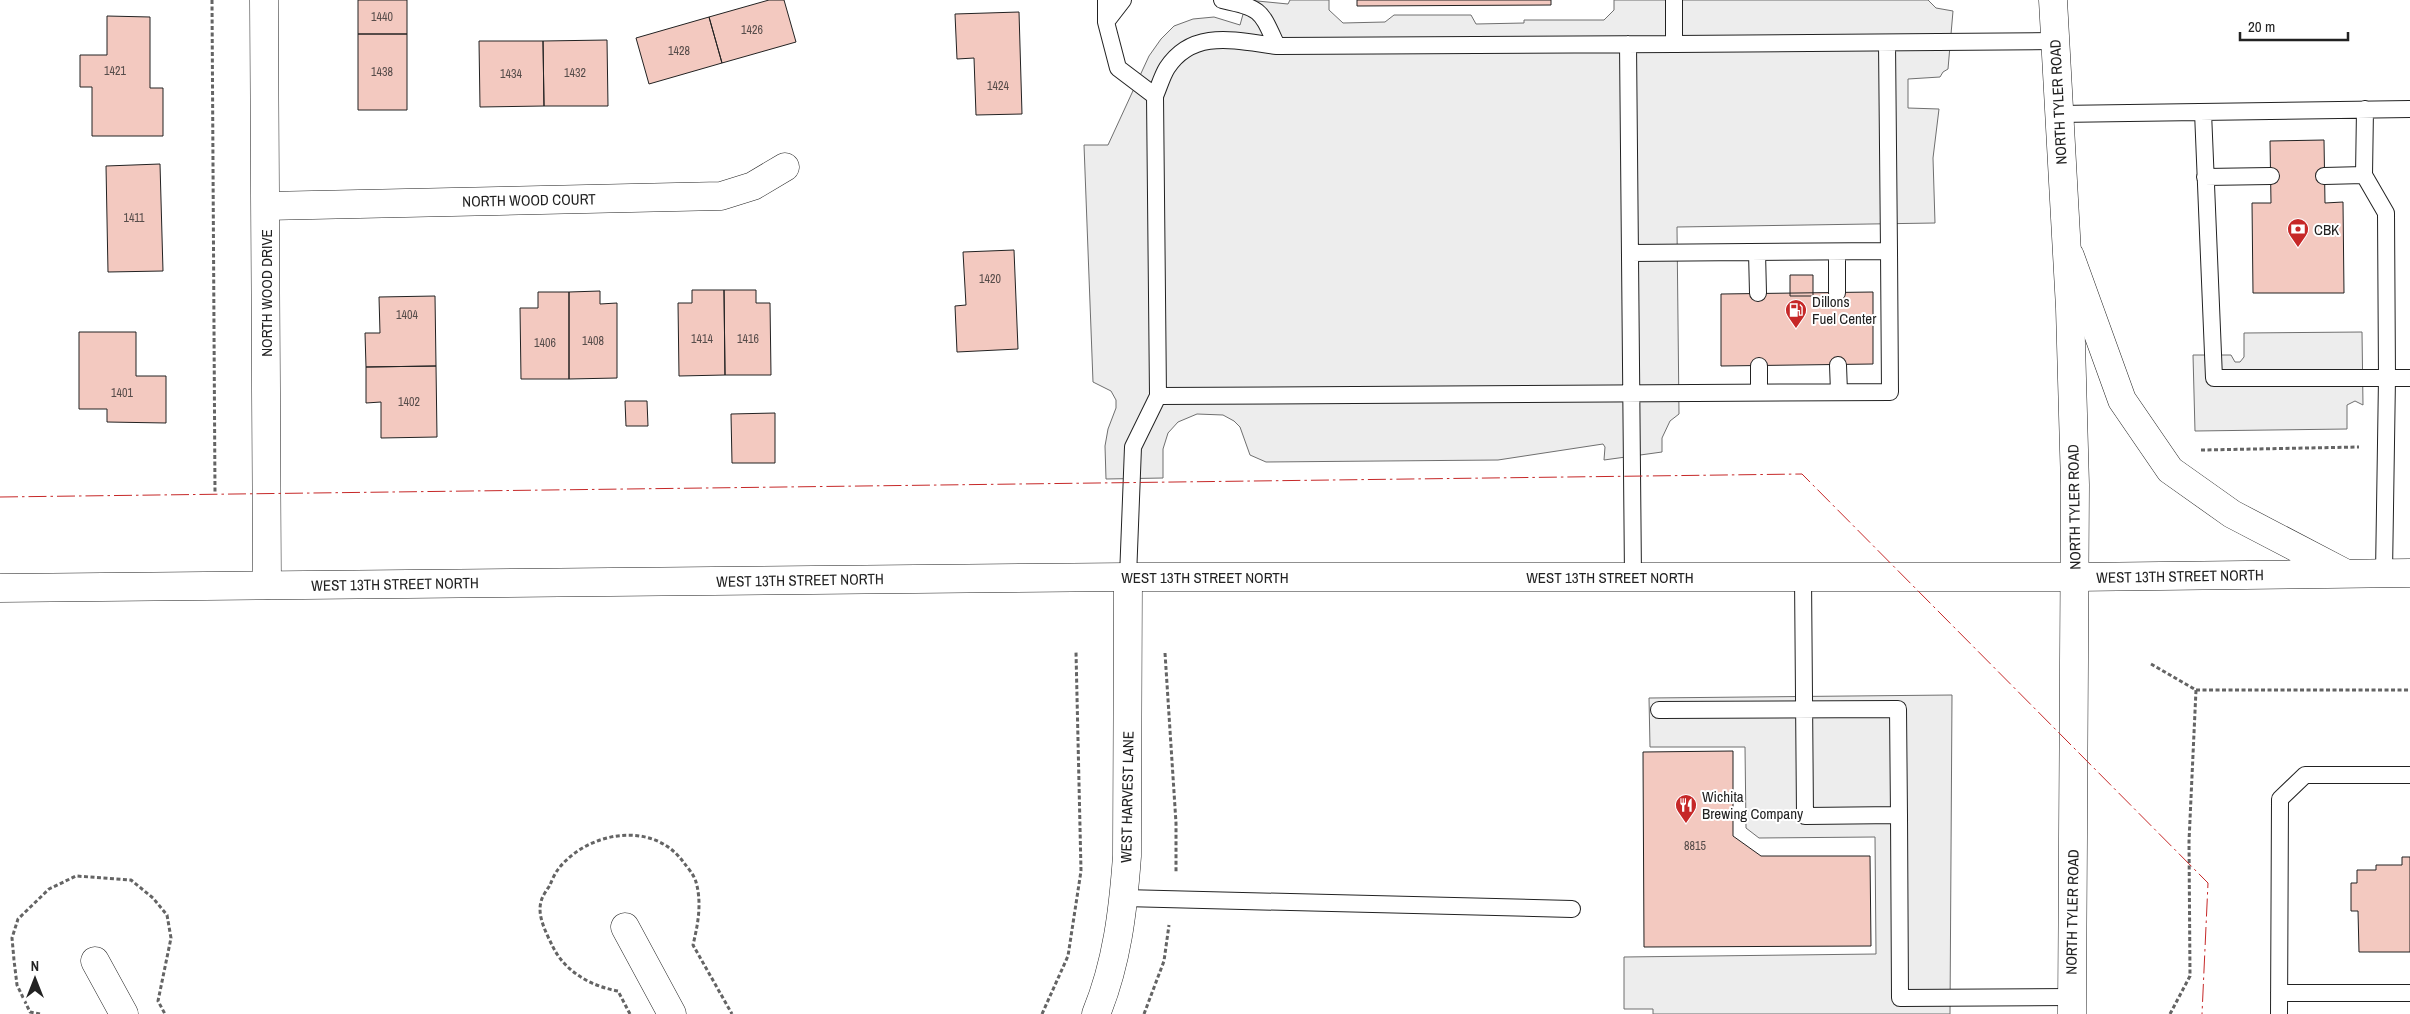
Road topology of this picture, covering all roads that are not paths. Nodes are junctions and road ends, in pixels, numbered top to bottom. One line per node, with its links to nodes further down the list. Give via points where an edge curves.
1 (264, 0): 23 (street, NORTH WOOD DRIVE)
2 (1106, 0): 7 (lane)
3 (1123, 0): 7 (lane)
4 (1222, 0): 12 (lane, via 1248,6 1263,14)
5 (1674, 0): 11 (lane)
6 (2053, 0): 8 (street, NORTH TYLER ROAD)
7 (1106, 22): 13 (lane, via 1118,68)
8 (2054, 41): 9 (lane); 17 (street, NORTH TYLER ROAD)
9 (1887, 43): 11 (lane); 25 (lane)
10 (1628, 44): 11 (lane); 12 (lane); 28 (lane)
11 (1674, 44)
12 (1277, 46): 13 (lane, via 1218,39 1189,46 1167,68)
13 (1155, 96): 38 (lane)
14 (2366, 109): 15 (lane); 16 (lane); 19 (lane)
15 (2410, 109)
16 (2203, 112): 17 (lane); 22 (lane)
17 (2058, 114): 24 (street, NORTH TYLER ROAD)
18 (785, 167): 23 (street, NORTH WOOD COURT, via 753,186 722,196)
19 (2364, 175): 21 (lane); 33 (lane, via 2386,213)
20 (2271, 176): 22 (lane)
21 (2324, 176)
22 (2205, 177): 33 (lane, via 2214,378)
23 (266, 206): 45 (street, NORTH WOOD DRIVE)
24 (2067, 248): 40 (street, via 2122,400 2169,469 2232,514); 44 (street, NORTH TYLER ROAD)
25 (1889, 251): 27 (lane); 36 (lane, via 1890,392)
26 (1757, 252): 27 (lane); 28 (lane); 29 (lane)
27 (1837, 252): 30 (lane)
28 (1630, 253): 37 (lane)
29 (1758, 293)
30 (1837, 293)
31 (1838, 365): 36 (lane)
32 (1759, 366): 35 (lane)
33 (2387, 378): 34 (lane); 39 (lane, via 2386,446)
34 (2410, 378)
35 (1759, 392): 36 (lane); 37 (lane)
36 (1838, 392)
37 (1631, 393): 38 (lane); 42 (lane)
38 (1158, 396): 41 (lane, via 1133,447)
39 (2397, 573): 40 (street, WEST 13TH STREET NORTH)
40 (2347, 574): 44 (street, WEST 13TH STREET NORTH)
41 (1128, 577): 42 (street, WEST 13TH STREET NORTH); 45 (street, WEST 13TH STREET NORTH); 51 (street, WEST HARVEST LANE)
42 (1633, 577): 43 (street, WEST 13TH STREET NORTH)
43 (1803, 577): 44 (street, WEST 13TH STREET NORTH); 47 (lane)
44 (2075, 577): 57 (street, NORTH TYLER ROAD)
45 (267, 585): 46 (street, WEST 13TH STREET NORTH)
46 (0, 588)
47 (1804, 709): 48 (lane); 50 (lane, via 1898,709); 50 (lane, via 1805,816)
48 (1659, 710)
49 (2410, 775): 56 (lane, via 2305,775 2280,799)
50 (1899, 815): 57 (lane, via 1900,998)
51 (1124, 898): 52 (lane); 60 (street, WEST HARVEST LANE, via 1116,954)
52 (1572, 909)
53 (625, 927): 59 (street)
54 (95, 961): 58 (street)
55 (2410, 992): 56 (lane)
56 (2279, 993): 61 (lane)
57 (2071, 1005)
58 (124, 1014)
59 (672, 1014)
60 (1096, 1014)
61 (2279, 1014)

